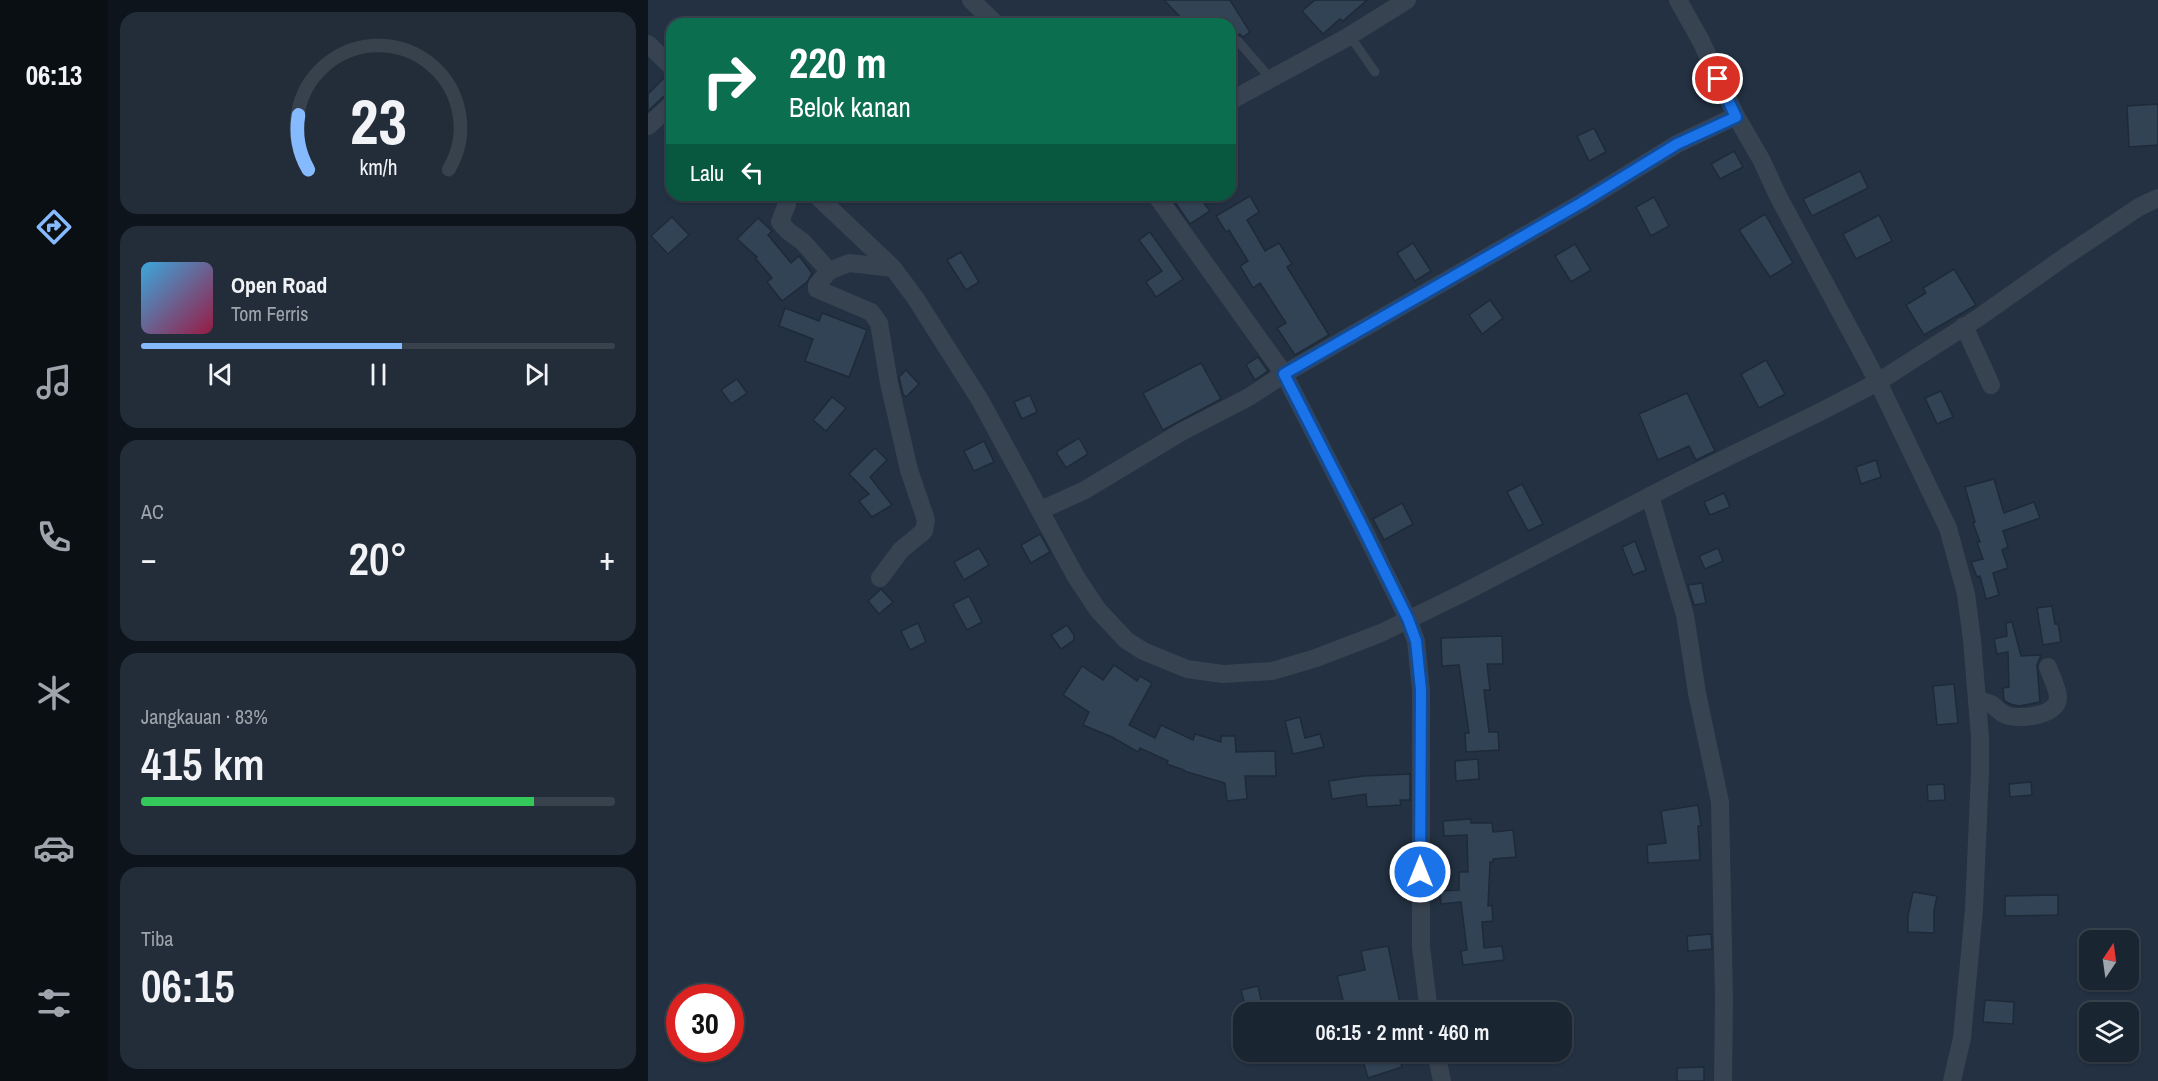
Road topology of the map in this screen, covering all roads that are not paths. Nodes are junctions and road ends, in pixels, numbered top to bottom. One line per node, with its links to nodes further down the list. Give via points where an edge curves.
1 (971, 0): 4 (street)
2 (1407, 0): 5 (street)
3 (1678, 0): 13 (street)
4 (990, 18)
5 (1350, 36): 9 (lane); 10 (street)
6 (1238, 41): 10 (lane)
7 (648, 44): 8 (street)
8 (666, 61)
9 (1375, 72)
10 (1271, 79): 11 (street)
11 (1236, 98)
12 (666, 110): 14 (street)
13 (1736, 117): 22 (street, via 1677,144); 23 (street)
14 (648, 126)
15 (2158, 198): 21 (street)
16 (787, 201): 20 (street, via 780,222)
17 (822, 201): 19 (street)
18 (1160, 201): 22 (street)
19 (893, 268): 20 (street, via 849,263); 26 (street, via 980,400)
20 (829, 271): 27 (street, via 817,289 871,312 879,323 909,470 926,520 924,531 901,550)
21 (1964, 326): 23 (street); 24 (street)
22 (1284, 374): 26 (street, via 1085,490); 28 (street)
23 (1878, 382): 25 (street); 30 (street, via 1948,528 1970,617)
24 (1991, 385)
25 (1650, 496): 28 (street); 34 (street, via 1685,615 1720,802)
26 (1041, 510): 28 (street, via 1098,610 1126,640 1187,669 1223,674 1272,671 1352,645)
27 (880, 578)
28 (1408, 619): 31 (street, via 1416,641 1421,690 1421,947)
29 (2048, 667): 30 (street, via 2058,702 2042,714 2010,716)
30 (1977, 700): 35 (street, via 1980,772 1974,909 1962,1038)
31 (1428, 1002)
32 (1438, 1062): 33 (street)
33 (1442, 1081)
34 (1724, 1081)
35 (1952, 1081)

